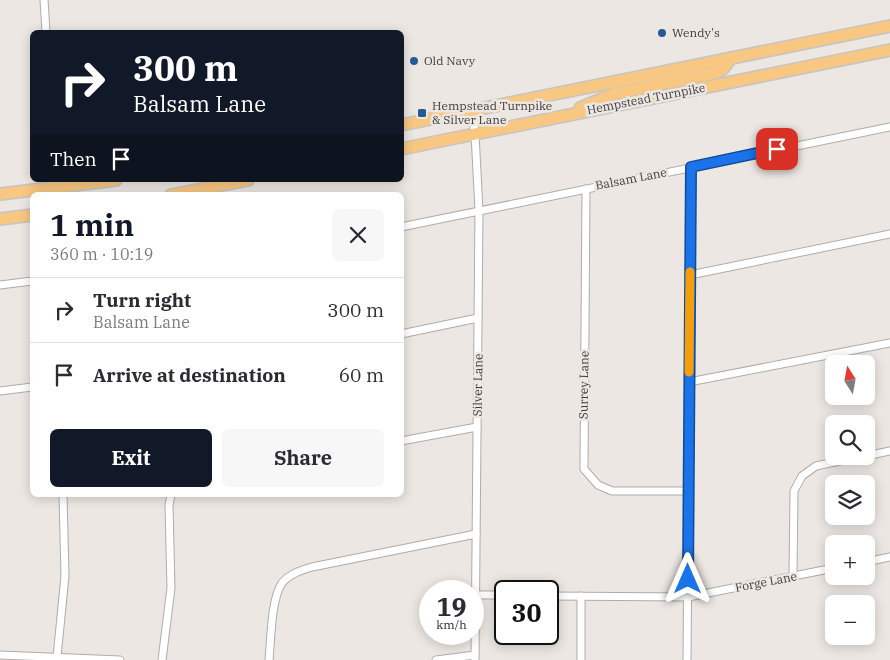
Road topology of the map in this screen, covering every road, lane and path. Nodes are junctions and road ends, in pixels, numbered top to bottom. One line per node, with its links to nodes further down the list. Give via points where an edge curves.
1 (44, 0): 3 (street)
2 (890, 26): 5 (main road, Hempstead Turnpike)
3 (46, 30)
4 (890, 50): 6 (main road, Hempstead Turnpike)
5 (731, 58): 6 (main road); 7 (main road, Hempstead Turnpike); 8 (main road, via 723,69 715,73 613,94)
6 (735, 81): 8 (main road, Hempstead Turnpike)
7 (472, 111): 9 (main road, Hempstead Turnpike); 11 (street, Silver Lane)
8 (560, 117): 11 (main road, Hempstead Turnpike)
9 (404, 124)
10 (890, 127): 13 (street, Balsam Lane)
11 (475, 134): 12 (main road, Hempstead Turnpike); 20 (street, Silver Lane)
12 (404, 148)
13 (691, 167): 17 (street, Balsam Lane); 25 (street)
14 (99, 182): 16 (main road)
15 (238, 182): 18 (main road)
16 (55, 187): 19 (main road)
17 (586, 189): 20 (street, Balsam Lane); 39 (street, Surrey Lane, via 584,469 598,485 612,490)
18 (186, 192)
19 (0, 194)
20 (480, 210): 23 (street, Balsam Lane); 28 (street, Silver Lane)
21 (30, 215): 22 (main road)
22 (0, 219)
23 (404, 226)
24 (890, 234): 25 (street)
25 (690, 275): 31 (street)
26 (30, 281): 27 (street)
27 (0, 285)
28 (478, 318): 29 (street); 34 (street, Silver Lane)
29 (404, 333)
30 (890, 342): 31 (street)
31 (689, 382): 39 (street)
32 (30, 387): 33 (street)
33 (0, 391)
34 (477, 427): 35 (street); 42 (street, Silver Lane)
35 (404, 440)
36 (890, 451): 37 (street)
37 (875, 454)
38 (825, 464): 46 (street, via 802,476 794,491)
39 (688, 491): 50 (street)
40 (62, 497): 52 (street, via 66,576)
41 (171, 497): 55 (street, via 171,588)
42 (476, 534): 47 (street, Silver Lane); 56 (street, via 312,567 293,574 282,583 276,595)
43 (890, 557): 44 (street)
44 (875, 560)
45 (825, 570): 46 (street, Forge Lane)
46 (793, 576): 50 (street, Forge Lane)
47 (476, 580)
48 (559, 596): 49 (street, Forge Lane)
49 (581, 596): 50 (street, Forge Lane); 58 (street)
50 (688, 597): 59 (street)
51 (0, 655): 52 (street)
52 (57, 657): 54 (street)
53 (475, 657): 57 (street)
54 (120, 660)
55 (162, 660)
56 (269, 660)
57 (436, 660)
58 (581, 660)
59 (687, 660)

